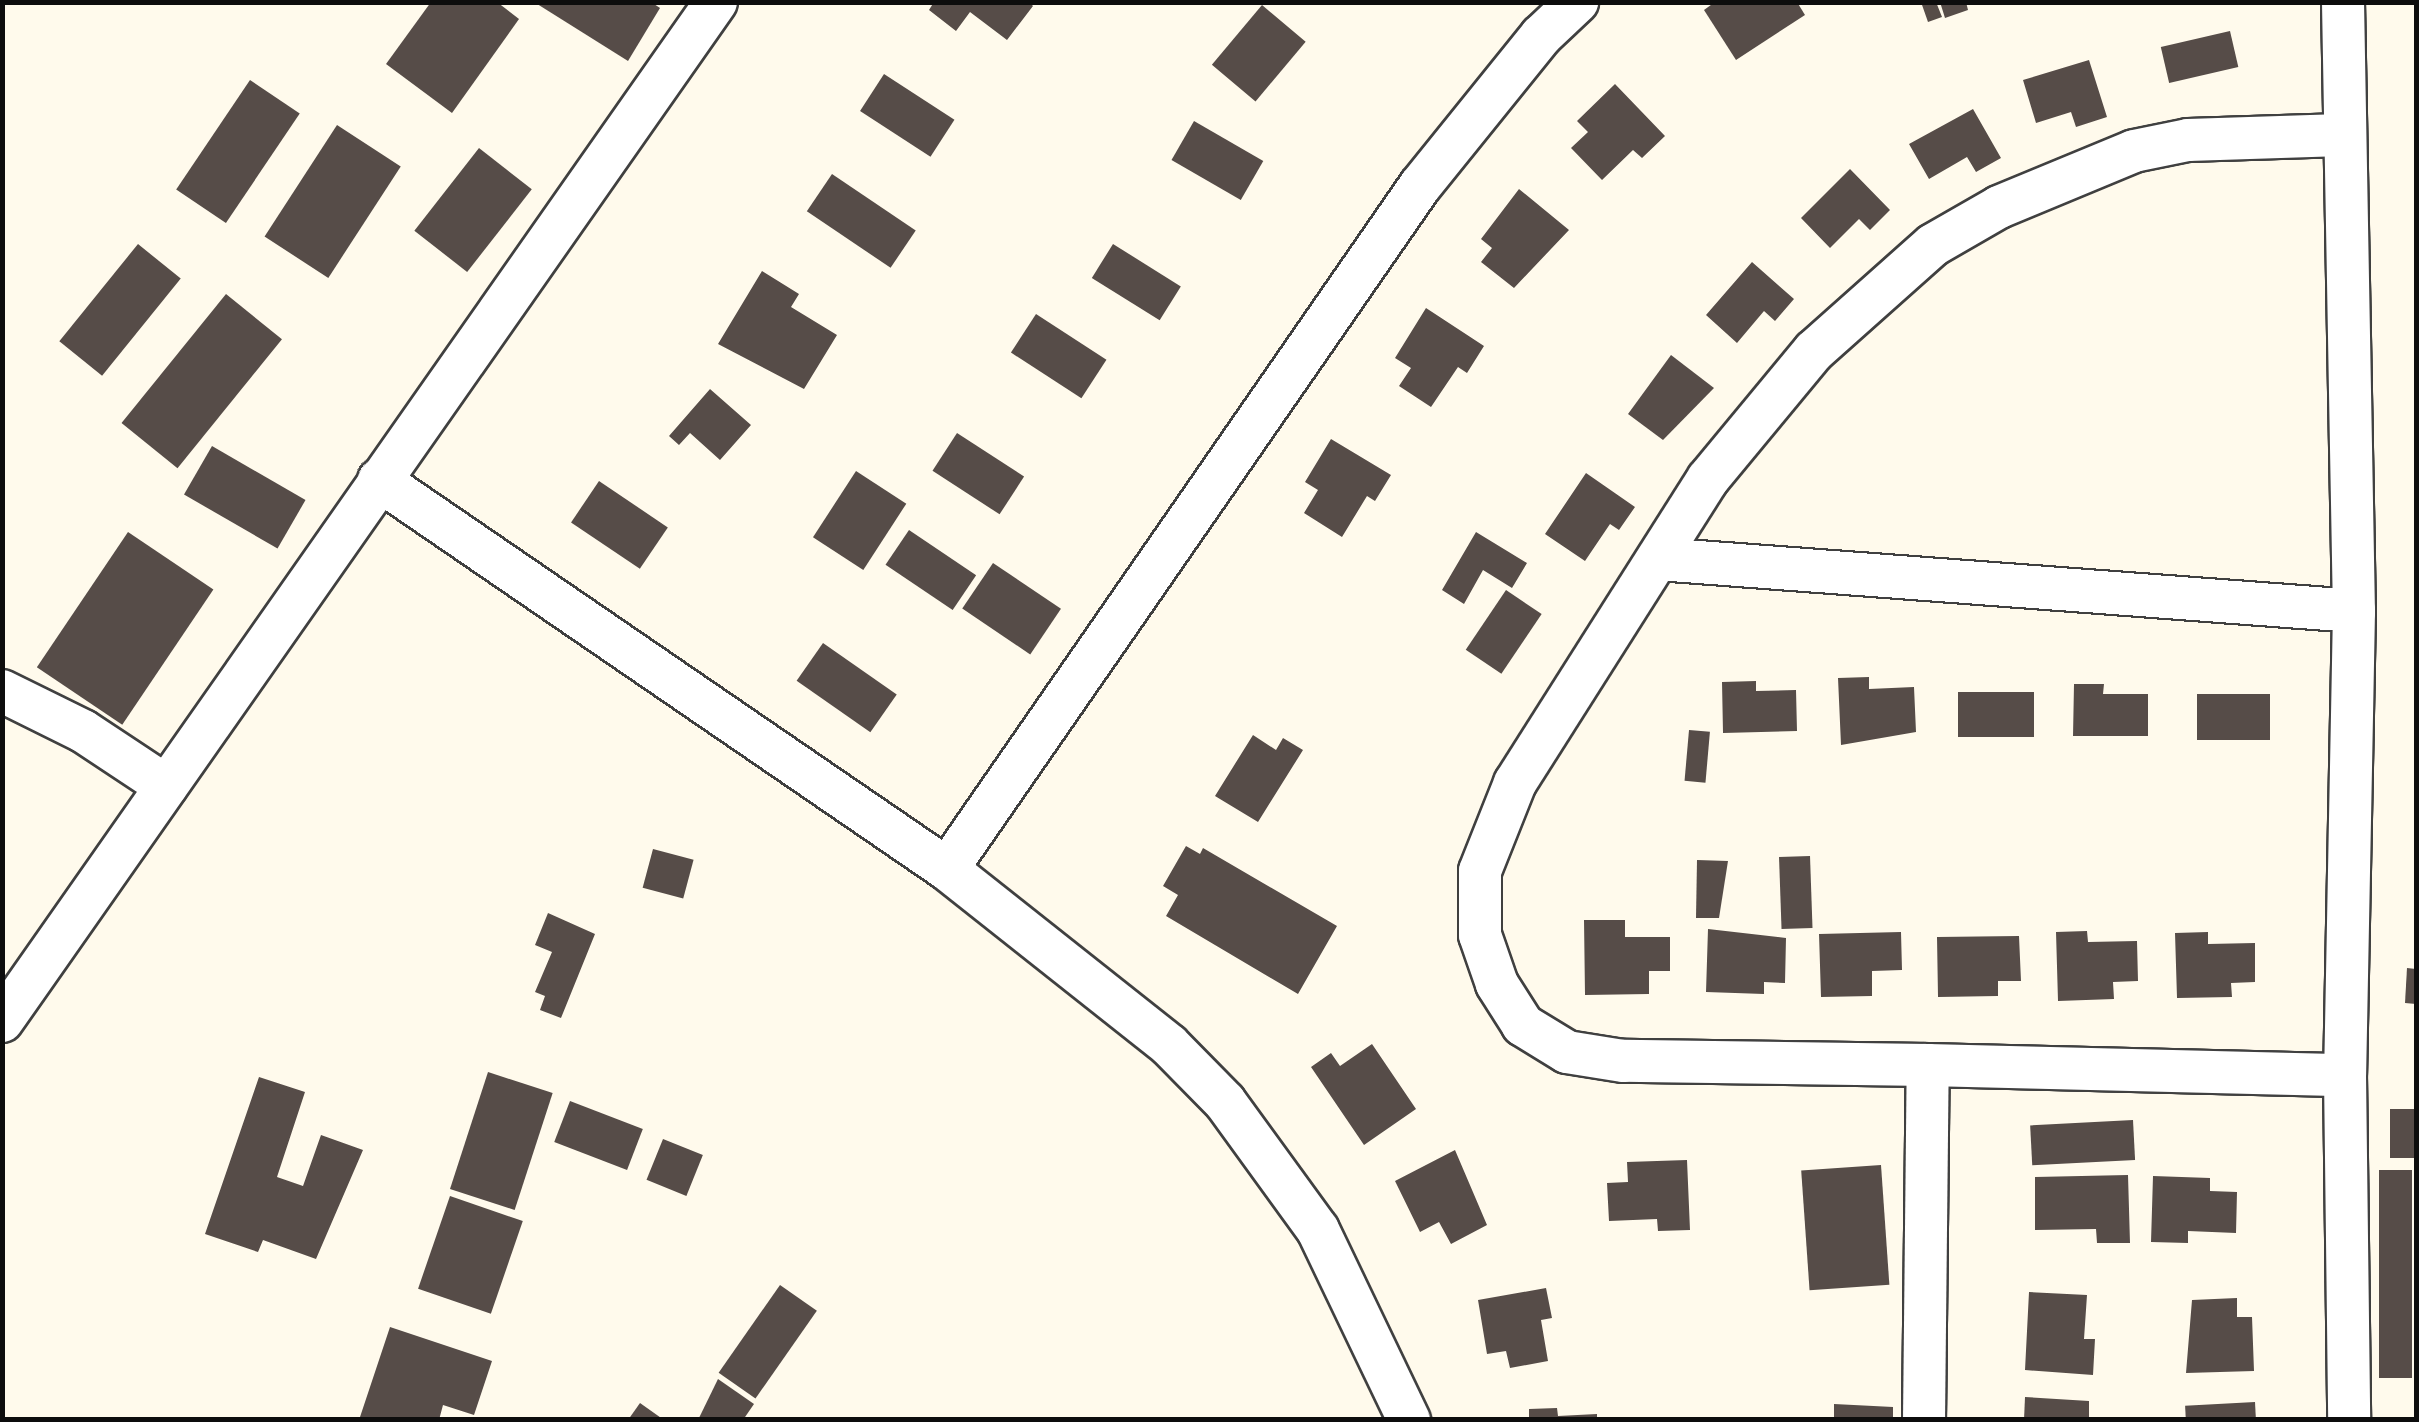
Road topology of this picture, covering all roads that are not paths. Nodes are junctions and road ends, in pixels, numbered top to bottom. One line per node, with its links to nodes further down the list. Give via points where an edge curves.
1 (716, 2): 5 (street)
2 (1577, 2): 10 (street, via 1420,186)
3 (2343, 2): 4 (street)
4 (2342, 135): 6 (street, via 2188,140 2134,151 1999,206 1933,245 1814,350 1708,479); 7 (street)
5 (379, 480): 9 (street); 10 (street)
6 (1658, 559): 7 (street); 12 (street, via 1515,783 1480,871 1480,935 1498,984 1523,1024 1567,1052 1681,1065)
7 (2354, 611): 13 (street)
8 (2, 692): 9 (street, via 83,731)
9 (166, 786): 11 (street)
10 (946, 869): 14 (street, via 1102,986 1225,1102 1318,1230)
11 (2, 1020)
12 (1928, 1065): 13 (street); 15 (street)
13 (2345, 1075): 16 (street)
14 (1409, 1420)
15 (1924, 1420)
16 (2348, 1420)

